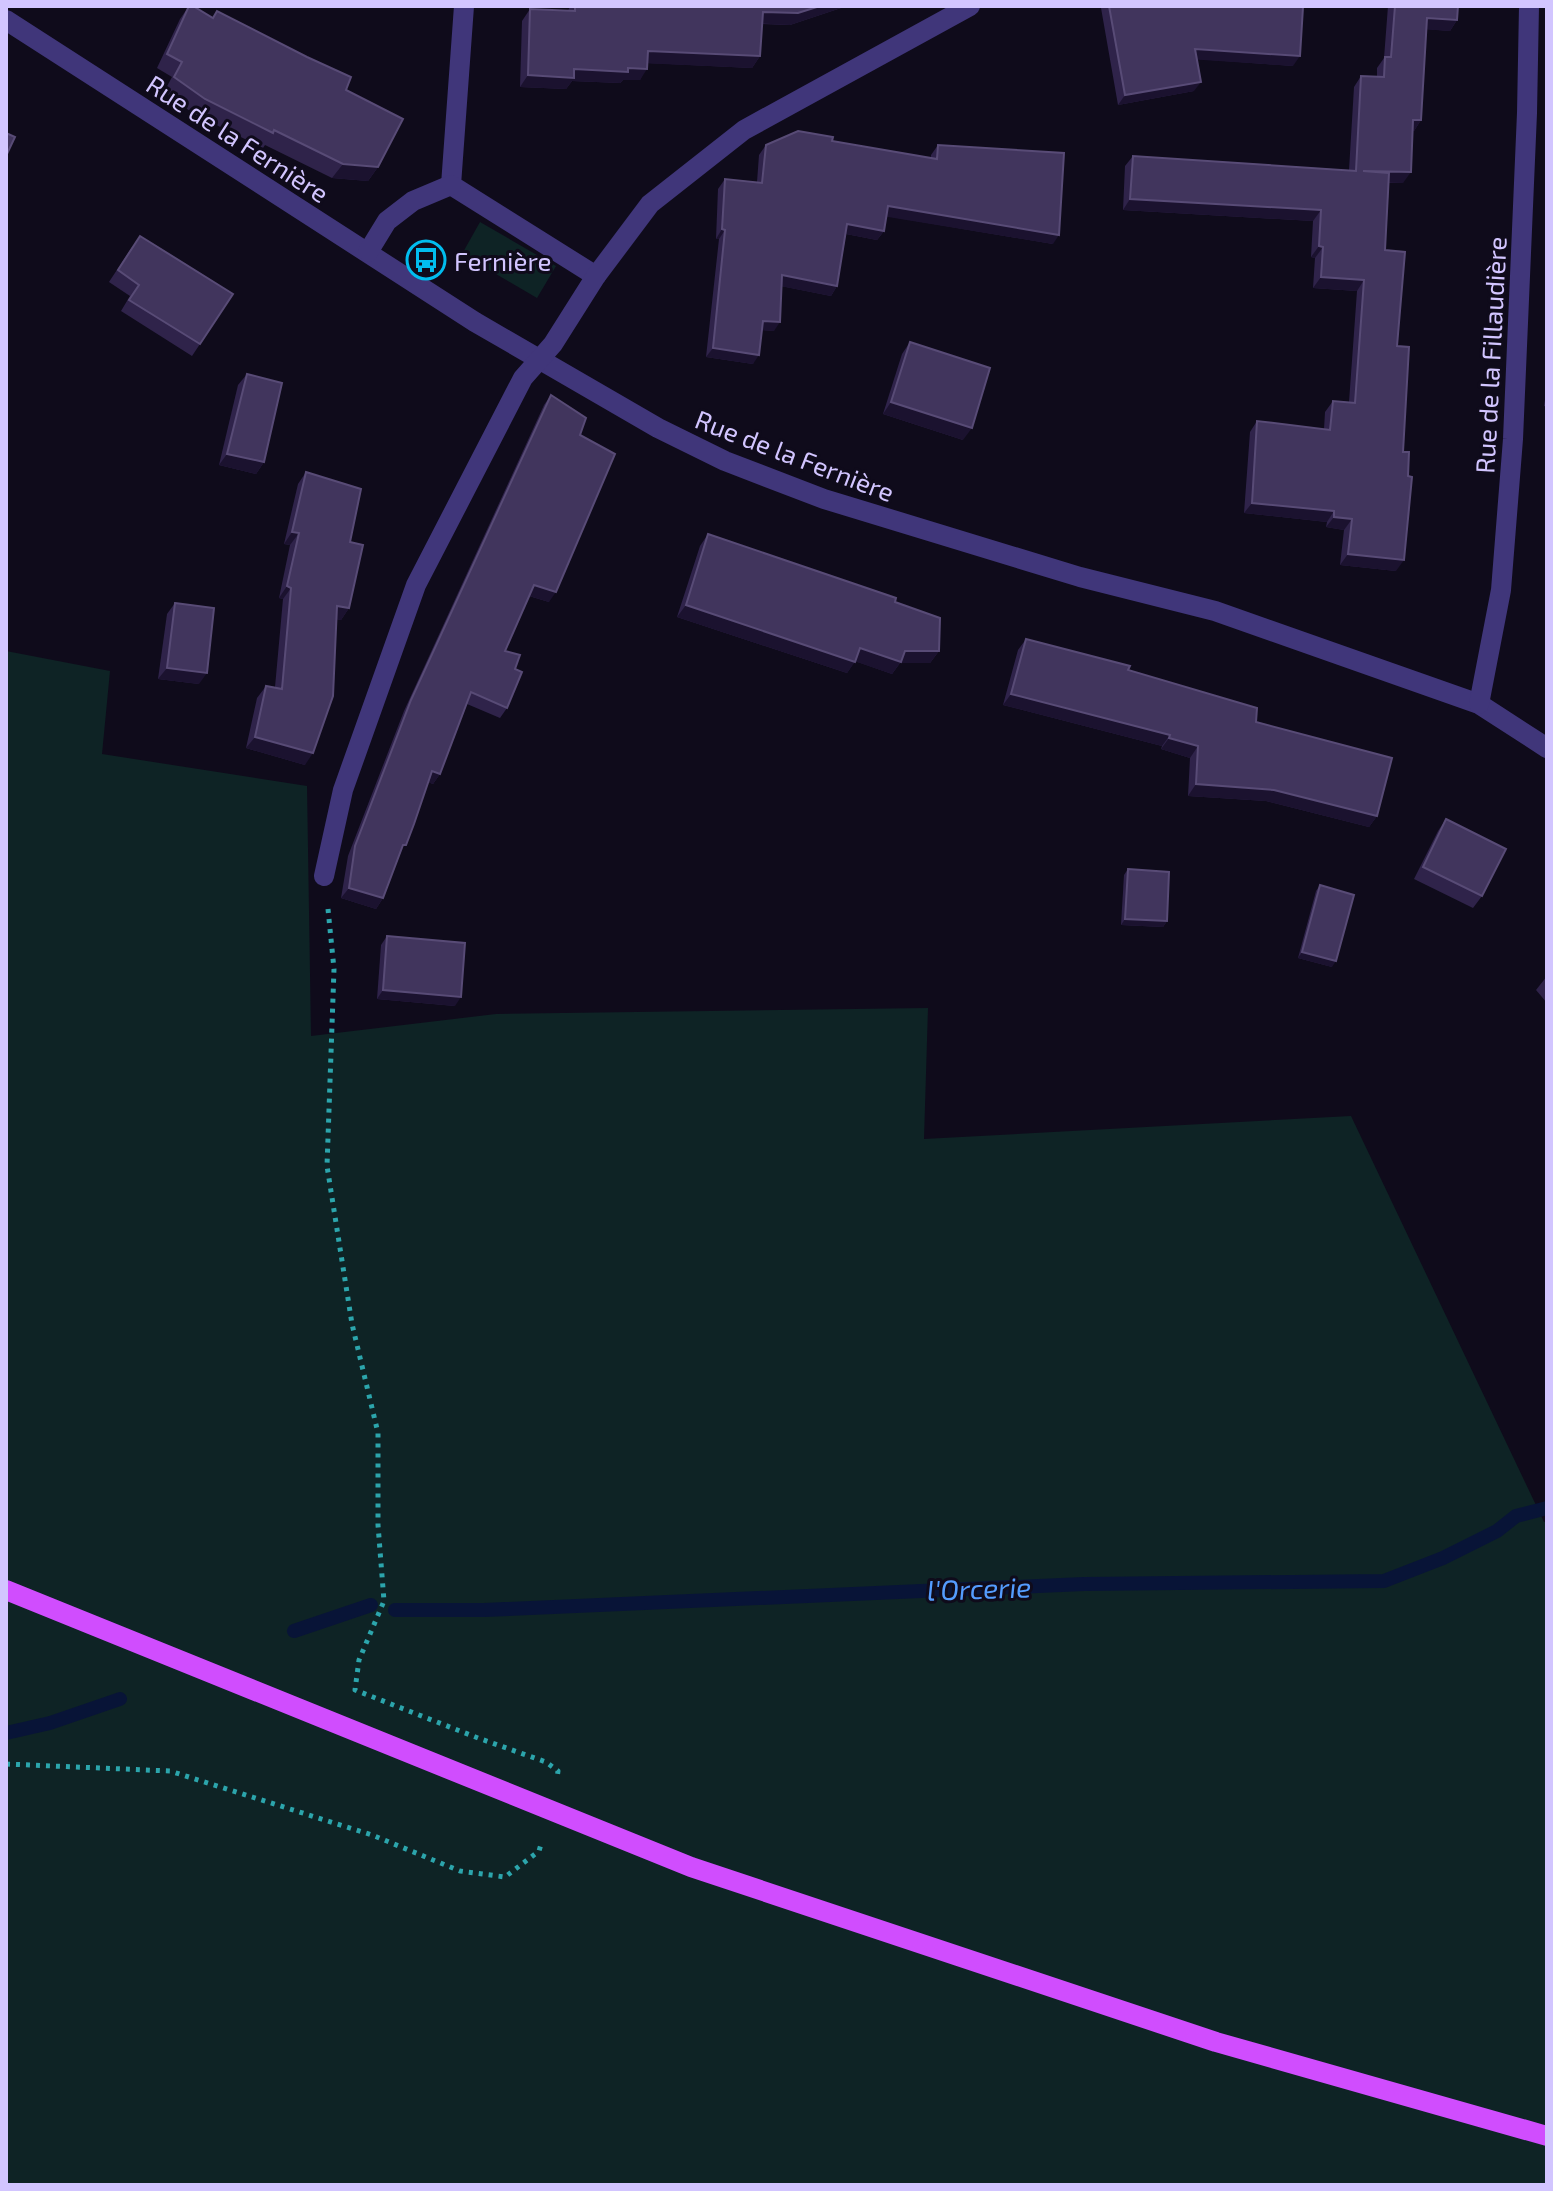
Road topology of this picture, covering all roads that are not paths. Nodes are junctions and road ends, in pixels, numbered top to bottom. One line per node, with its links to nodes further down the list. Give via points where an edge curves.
1 (464, 6): 5 (street)
2 (970, 6): 7 (street, via 744,130 650,204)
3 (1529, 6): 9 (street, Rue de la Fillaudière, via 1513,439 1501,590)
4 (6, 20): 6 (street, Rue de la Fernière)
5 (451, 185): 6 (street, via 413,201 387,221); 7 (street)
6 (368, 252): 8 (street, Rue de la Fernière)
7 (596, 276): 8 (street)
8 (539, 360): 9 (street, Rue de la Fernière, via 725,461 824,499 1080,577 1215,611); 11 (street, via 523,378 416,585 343,790)
9 (1479, 704): 10 (street, Rue de la Fernière)
10 (1547, 748)
11 (324, 876)
12 (6, 1590): 13 (main road, via 691,1867 1216,2042)
13 (1547, 2136)

